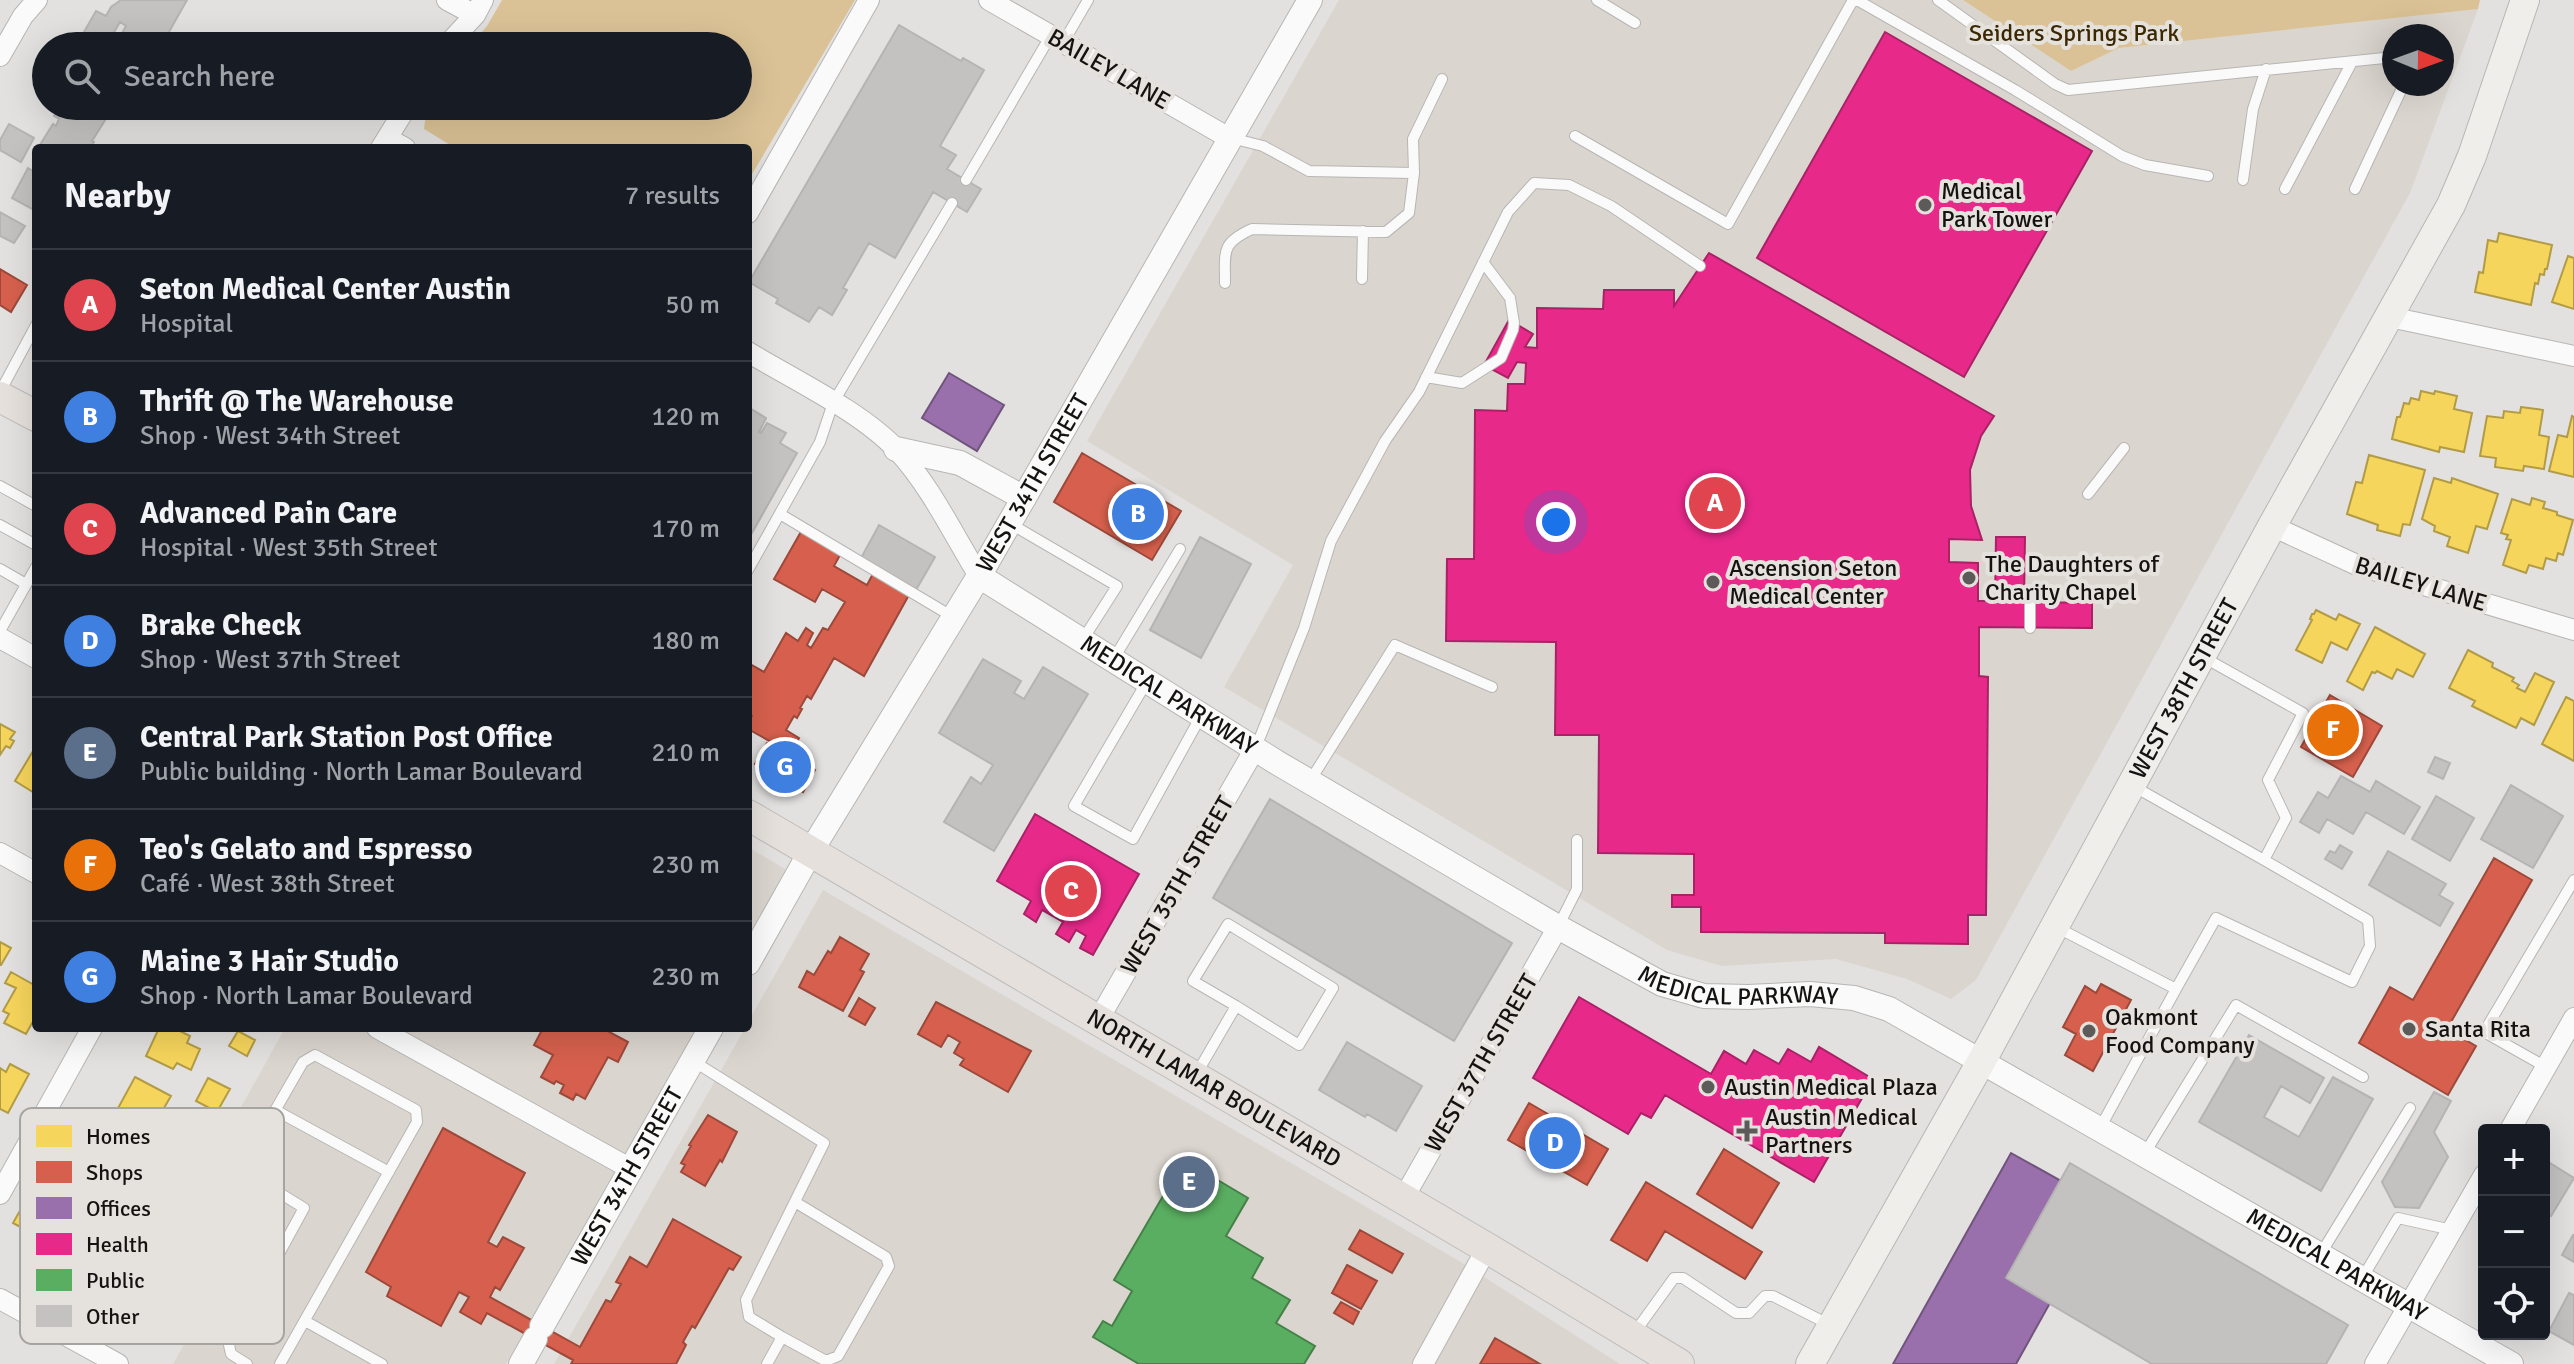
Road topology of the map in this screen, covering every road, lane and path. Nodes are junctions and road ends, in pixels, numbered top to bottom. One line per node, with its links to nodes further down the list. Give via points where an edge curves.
1 (37, 0): 15 (street)
2 (447, 0): 11 (street)
3 (869, 0): 32 (street)
4 (1088, 0): 14 (lane)
5 (1310, 0): 23 (street, WEST 34TH STREET)
6 (1597, 0): 12 (lane)
7 (1855, 0): 22 (lane, via 1728,224); 26 (lane, via 2122,156)
8 (1938, 0): 18 (lane, via 2068,90)
9 (2525, 0): 38 (main road, WEST 38TH STREET, via 2472,156)
10 (998, 2): 14 (street, BAILEY LANE)
11 (479, 8): 13 (street)
12 (1635, 23)
13 (458, 32)
14 (1057, 39): 23 (street, BAILEY LANE); 27 (lane)
15 (0, 56)
16 (2382, 58): 17 (lane)
17 (2352, 62): 18 (lane); 29 (lane)
18 (2266, 69): 28 (lane, via 2253,109)
19 (1442, 79): 25 (lane, via 1413,139)
20 (2398, 96): 30 (lane)
21 (401, 120): 24 (street)
22 (1575, 136)
23 (1229, 138): 25 (lane, via 1263,146 1309,171); 50 (street, WEST 34TH STREET)
24 (391, 144)
25 (1414, 173): 33 (lane, via 1409,213 1386,232)
26 (2208, 176)
27 (966, 180)
28 (2243, 180)
29 (2285, 189)
30 (2355, 189)
31 (952, 203): 44 (lane)
32 (752, 206)
33 (1363, 231): 36 (lane); 37 (lane, via 1252,229 1234,237 1225,254)
34 (1483, 262): 35 (lane, via 1508,212 1534,183 1569,185 1611,206); 42 (lane); 42 (lane, via 1510,298 1514,323 1501,358 1462,383)
35 (1700, 266)
36 (1362, 279)
37 (1225, 283)
38 (2390, 317): 41 (street); 55 (main road, WEST 38TH STREET)
39 (32, 333): 43 (lane)
40 (752, 354): 44 (street)
41 (2574, 356)
42 (1426, 377): 76 (lane, via 1331,541 1304,628)
43 (0, 394): 45 (main road)
44 (833, 403): 47 (street); 52 (lane, via 820,442)
45 (32, 414)
46 (2124, 448): 49 (lane)
47 (896, 449): 50 (street, via 960,463); 61 (street)
48 (0, 486): 51 (lane)
49 (2088, 494)
50 (1024, 498): 53 (street, WEST 34TH STREET)
51 (32, 504)
52 (780, 514): 58 (lane); 64 (lane)
53 (1009, 523): 61 (street, WEST 34TH STREET); 69 (lane, via 1117,586)
54 (0, 525): 56 (lane)
55 (2272, 526): 66 (street, BAILEY LANE, via 2357,565); 71 (main road, WEST 38TH STREET)
56 (32, 543)
57 (1180, 549): 72 (lane)
58 (752, 563)
59 (0, 569): 62 (lane)
60 (32, 574): 62 (lane)
61 (979, 576): 64 (street, WEST 34TH STREET); 69 (street, MEDICAL PARKWAY)
62 (26, 584): 67 (lane)
63 (2030, 602): 65 (lane)
64 (953, 617): 81 (street, WEST 34TH STREET)
65 (2030, 628)
66 (2574, 630)
67 (0, 631)
68 (0, 638): 70 (street)
69 (1082, 641): 72 (street, MEDICAL PARKWAY)
70 (32, 655)
71 (2202, 656): 78 (main road, WEST 38TH STREET); 83 (lane, via 2303,713 2268,780 2286,818)
72 (1113, 660): 73 (street, MEDICAL PARKWAY)
73 (1147, 681): 75 (street, MEDICAL PARKWAY); 75 (lane, via 1074,806 1133,839)
74 (1492, 687): 77 (lane, via 1395,645)
75 (1201, 715): 76 (street, MEDICAL PARKWAY)
76 (1256, 747): 77 (street, MEDICAL PARKWAY); 92 (street, WEST 35TH STREET)
77 (1310, 781): 87 (street, MEDICAL PARKWAY)
78 (2131, 785): 83 (lane); 86 (main road, WEST 38TH STREET)
79 (752, 817): 81 (main road, NORTH LAMAR BOULEVARD)
80 (1577, 840): 87 (lane, via 1577,889)
81 (811, 851): 88 (street, WEST 34TH STREET); 92 (main road, NORTH LAMAR BOULEVARD)
82 (0, 853): 84 (street)
83 (2264, 860): 89 (lane, via 2368,920 2370,946 2352,982 2216,918)
84 (32, 871)
85 (2574, 880): 98 (lane, via 2484,1032)
86 (2055, 926): 89 (lane); 97 (main road, WEST 38TH STREET)
87 (1558, 927): 97 (street, MEDICAL PARKWAY, via 1662,984 1704,996 1854,998 1889,1009); 114 (street, WEST 37TH STREET)
88 (752, 956)
89 (2176, 989): 106 (lane)
90 (1236, 1006): 90 (lane, via 1299,1045 1333,988 1228,924 1193,981); 100 (lane)
91 (2574, 1018): 98 (street)
92 (1097, 1022): 100 (main road, NORTH LAMAR BOULEVARD)
93 (90, 1032): 101 (street)
94 (384, 1032): 109 (street)
95 (709, 1032): 96 (street, WEST 34TH STREET)
96 (693, 1061): 109 (street, WEST 34TH STREET); 115 (lane, via 824,1143)
97 (1981, 1062): 106 (street, MEDICAL PARKWAY); 125 (main road, WEST 38TH STREET)
98 (2546, 1067): 105 (street)
99 (2363, 1077): 107 (lane, via 2236,1005)
100 (1194, 1078): 114 (main road, NORTH LAMAR BOULEVARD)
101 (48, 1108)
102 (276, 1108): 110 (lane, via 303,1062 315,1055 416,1110 417,1122)
103 (2410, 1108): 119 (lane)
104 (284, 1115): 110 (lane)
105 (2513, 1124)
106 (2100, 1130): 107 (street, MEDICAL PARKWAY)
107 (2144, 1155): 119 (street, MEDICAL PARKWAY)
108 (20, 1158): 112 (street)
109 (631, 1169): 134 (street, WEST 34TH STREET)
110 (389, 1172): 124 (lane)
111 (2478, 1185): 116 (street)
112 (0, 1194)
113 (284, 1196): 117 (lane, via 304,1208)
114 (1403, 1199): 118 (main road, NORTH LAMAR BOULEVARD)
115 (795, 1202): 127 (lane, via 746,1300 749,1317); 127 (lane, via 886,1257 889,1266 838,1356 826,1361)
116 (2452, 1230): 120 (lane, via 2398,1218); 122 (street)
117 (284, 1245)
118 (1487, 1248): 126 (main road, NORTH LAMAR BOULEVARD); 136 (street)
119 (2320, 1255): 120 (street, MEDICAL PARKWAY)
120 (2362, 1279): 122 (street, MEDICAL PARKWAY)
121 (0, 1299): 123 (street)
122 (2409, 1305): 140 (street); 141 (street, MEDICAL PARKWAY)
123 (20, 1310)
124 (305, 1321): 132 (lane); 133 (lane)
125 (1832, 1325): 126 (lane, via 1773,1296 1765,1296 1749,1313 1736,1313 1683,1278 1674,1278); 139 (main road, WEST 38TH STREET)
126 (1632, 1336): 137 (main road); 138 (main road, NORTH LAMAR BOULEVARD)
127 (782, 1337): 135 (lane)
128 (82, 1344): 130 (street)
129 (230, 1344): 131 (lane, via 231,1354)
130 (118, 1364)
131 (247, 1364)
132 (280, 1364)
133 (382, 1364)
134 (521, 1364)
135 (767, 1364)
136 (1423, 1364)
137 (1652, 1364)
138 (1679, 1364)
139 (1810, 1364)
140 (2375, 1364)
141 (2511, 1364)

